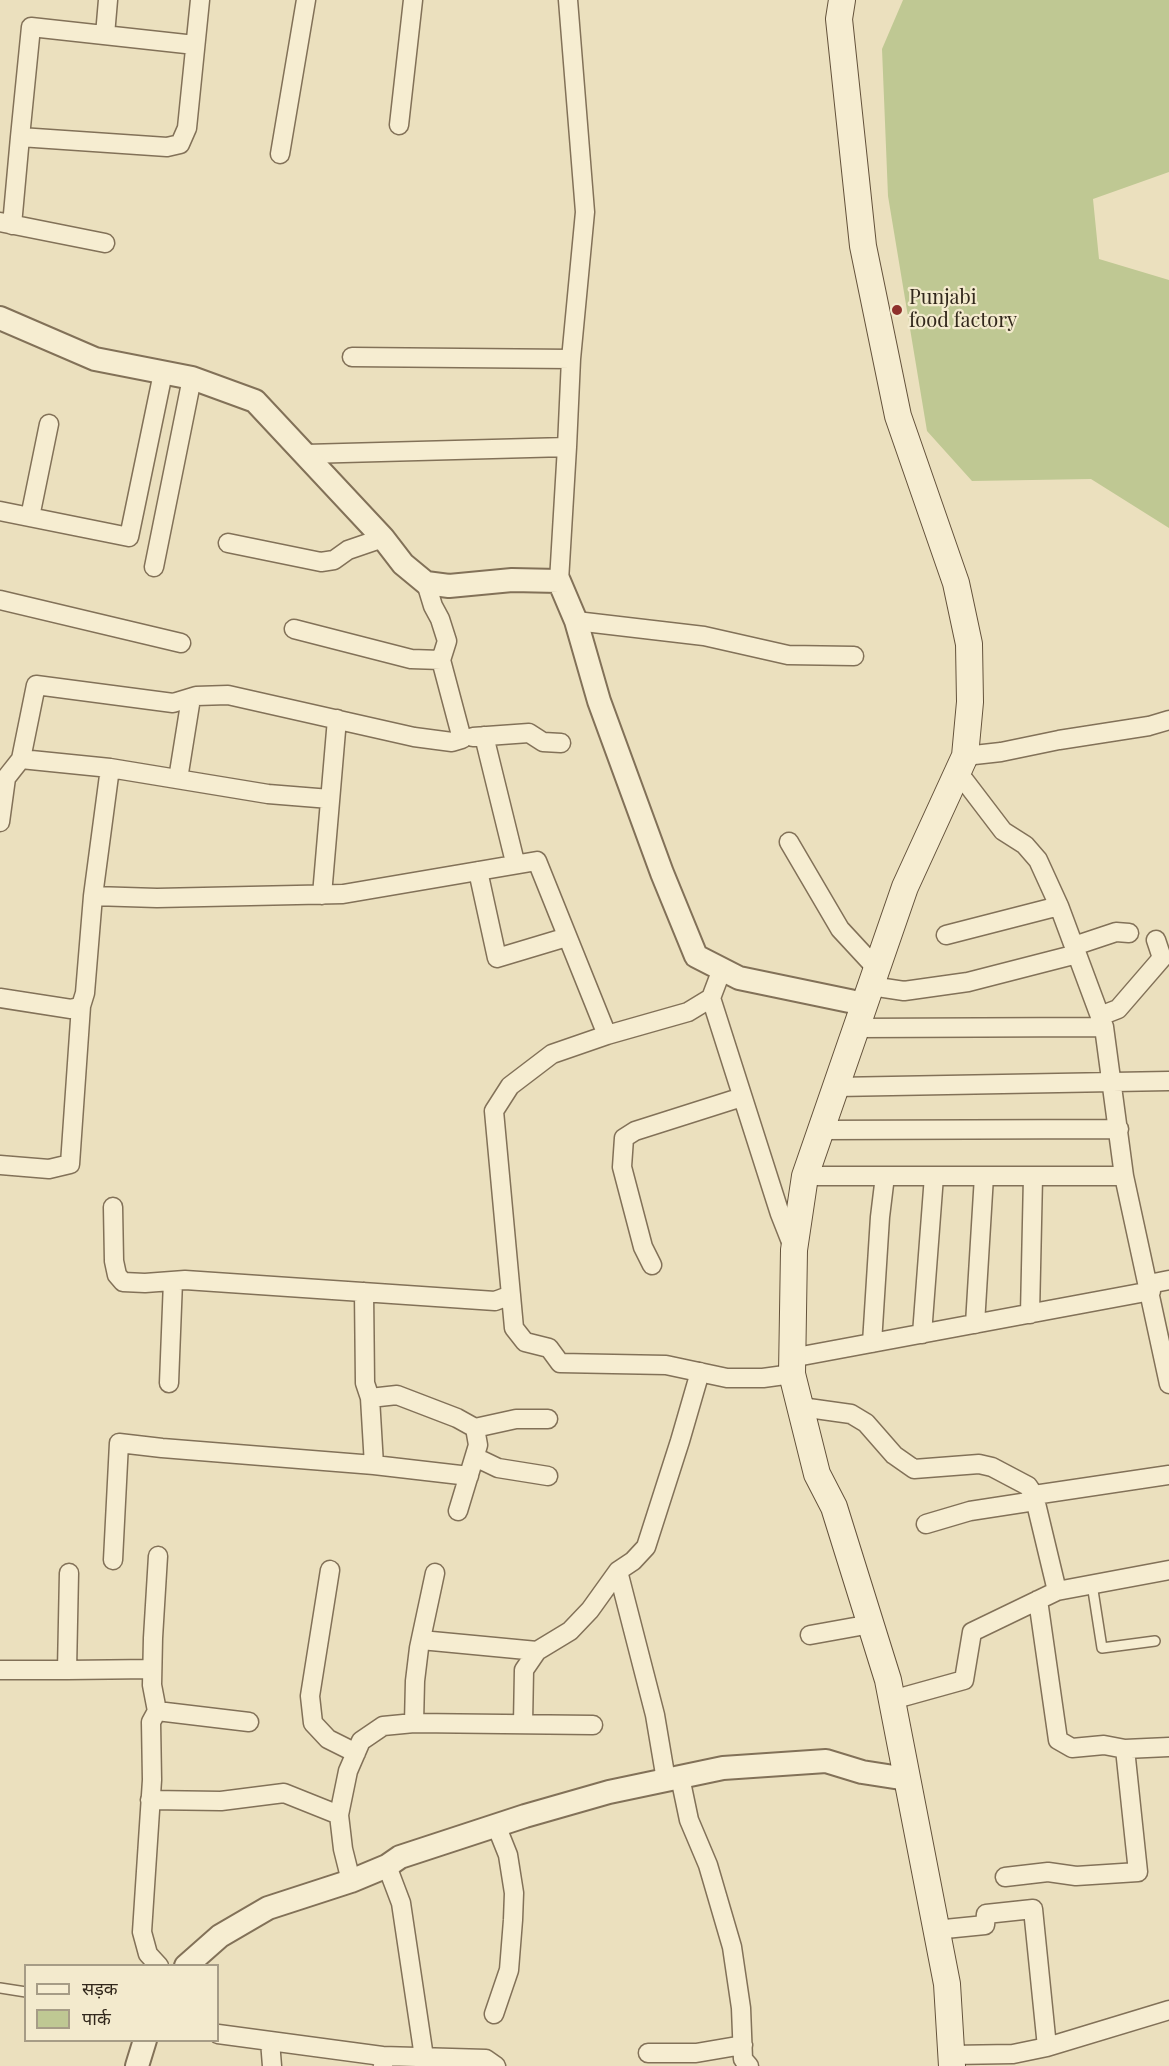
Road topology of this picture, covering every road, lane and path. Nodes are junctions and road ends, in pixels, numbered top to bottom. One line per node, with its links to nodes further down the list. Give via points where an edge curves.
1 (108, 0): 7 (street)
2 (200, 0): 8 (street)
3 (306, 0): 11 (street)
4 (413, 0): 9 (street)
5 (567, 0): 16 (street, via 585,212)
6 (842, 0): 44 (main road, via 839,19 863,246 898,416 956,583 969,644 970,702)
7 (105, 35): 8 (street); 10 (street, via 31,27)
8 (195, 45): 10 (street, via 187,128 180,144 167,147)
9 (399, 125)
10 (20, 137): 12 (street)
11 (280, 154)
12 (6, 224): 13 (street)
13 (105, 243)
14 (0, 318): 17 (street, via 95,359)
15 (352, 357): 16 (street)
16 (572, 359): 22 (street)
17 (163, 374): 18 (street); 19 (street)
18 (192, 378): 21 (street); 23 (street, via 255,401)
19 (154, 420): 21 (street); 25 (street, via 129,537)
20 (49, 424): 25 (street)
21 (183, 426): 28 (street)
22 (567, 447): 23 (street); 29 (street)
23 (306, 454): 26 (street)
24 (0, 511): 25 (street)
25 (30, 517)
26 (383, 538): 27 (street, via 321,562); 30 (street, via 403,564)
27 (228, 543)
28 (154, 567)
29 (559, 581): 30 (street, via 512,580 449,586); 32 (street)
30 (426, 583): 36 (street, via 447,640)
31 (0, 600): 34 (street)
32 (576, 621): 35 (street, via 704,636 788,655); 60 (street, via 599,701 696,956)
33 (294, 629): 36 (street, via 411,659)
34 (182, 643)
35 (854, 656)
36 (441, 660): 41 (street)
37 (191, 698): 38 (street, via 228,695); 43 (street, via 173,703 36,685); 46 (street)
38 (337, 719): 41 (street, via 414,737 452,742); 47 (street)
39 (1169, 720): 44 (street, via 1001,752)
40 (484, 736): 41 (street); 42 (street, via 529,733 543,742); 50 (street, via 514,858)
41 (462, 739)
42 (561, 743)
43 (21, 759): 45 (street); 48 (street, via 6,778)
44 (962, 764): 54 (street, via 1003,831 1025,845 1038,860); 61 (main road, via 905,887)
45 (110, 768): 46 (street); 53 (street)
46 (178, 779): 47 (street, via 296,798)
47 (330, 799): 52 (street)
48 (0, 822)
49 (789, 842): 61 (street)
50 (519, 864): 51 (street); 57 (street, via 537,861)
51 (478, 872): 52 (street); 57 (street, via 497,958)
52 (322, 895): 53 (street)
53 (93, 896): 64 (street)
54 (1059, 906): 56 (street); 59 (street)
55 (1129, 933): 59 (street, via 1116,932)
56 (946, 935)
57 (567, 937): 67 (street)
58 (1156, 940): 65 (street, via 1162,958 1118,1009)
59 (1076, 950): 61 (street, via 968,982 904,992); 65 (street)
60 (722, 969): 61 (street, via 739,978); 63 (street)
61 (871, 987): 66 (main road)
62 (0, 998): 64 (street)
63 (711, 998): 67 (street, via 688,1012); 71 (street)
64 (81, 1006): 74 (street, via 70,1164 49,1169)
65 (1102, 1021): 66 (street); 69 (street)
66 (856, 1028): 70 (main road)
67 (608, 1035): 88 (street, via 552,1054 510,1086 494,1111)
68 (1169, 1081): 69 (street)
69 (1111, 1083): 70 (street); 72 (street)
70 (836, 1087): 73 (main road)
71 (742, 1097): 82 (street); 83 (street, via 635,1131 624,1138 622,1167 643,1247)
72 (1119, 1129): 73 (street); 79 (street)
73 (821, 1130): 75 (main road)
74 (0, 1165)
75 (805, 1176): 76 (street); 82 (main road)
76 (885, 1176): 77 (street); 93 (street)
77 (934, 1176): 78 (street); 91 (street)
78 (984, 1176): 80 (street); 90 (street)
79 (1124, 1176): 80 (street); 86 (street)
80 (1033, 1177): 89 (street)
81 (113, 1207): 85 (street, via 117,1275 123,1282)
82 (794, 1250): 94 (main road)
83 (652, 1265)
84 (1169, 1280): 86 (street)
85 (173, 1281): 87 (street); 96 (street)
86 (1150, 1288): 89 (street); 92 (street)
87 (364, 1292): 88 (street, via 495,1301); 98 (street, via 365,1383)
88 (511, 1295): 95 (street, via 514,1329 525,1342 549,1348 560,1363 666,1365)
89 (1030, 1314): 90 (street)
90 (975, 1324): 91 (street)
91 (922, 1334): 93 (street)
92 (1164, 1336): 97 (street)
93 (872, 1343): 94 (street)
94 (792, 1366): 95 (street, via 763,1378 727,1378); 99 (main road)
95 (700, 1372): 114 (street, via 646,1547)
96 (169, 1383)
97 (1169, 1384)
98 (370, 1398): 101 (street, via 397,1395); 103 (street)
99 (801, 1407): 107 (street, via 851,1414 866,1423 894,1455 914,1469 979,1464 992,1467 1028,1486); 120 (main road, via 817,1474 834,1507)
100 (548, 1419): 101 (street, via 516,1419)
101 (475, 1428): 102 (street)
102 (475, 1456): 105 (street); 106 (street, via 498,1468)
103 (374, 1466): 105 (street); 111 (street, via 119,1443)
104 (1169, 1475): 107 (street)
105 (469, 1476): 108 (street)
106 (548, 1476)
107 (1034, 1498): 109 (street); 118 (street)
108 (458, 1511)
109 (926, 1524)
110 (158, 1556): 125 (street)
111 (113, 1560)
112 (330, 1570): 136 (street, via 310,1696 313,1723 328,1739)
113 (1169, 1570): 117 (street)
114 (618, 1571): 124 (street, via 570,1631); 137 (street)
115 (69, 1573): 127 (street)
116 (435, 1573): 122 (street)
117 (1092, 1584): 118 (street); 123 (lane, via 1102,1648)
118 (1057, 1591): 119 (street)
119 (1038, 1600): 128 (street, via 972,1632 964,1680); 135 (street, via 1058,1740 1072,1748 1104,1745)
120 (871, 1624): 121 (street); 128 (main road)
121 (810, 1635)
122 (421, 1640): 124 (street); 131 (street)
123 (1155, 1641)
124 (537, 1651): 132 (street, via 524,1670)
125 (152, 1669): 127 (street); 129 (street)
126 (0, 1670): 127 (street)
127 (67, 1670)
128 (892, 1700): 138 (main road)
129 (157, 1711): 130 (street); 139 (street, via 151,1722)
130 (249, 1722)
131 (414, 1723): 132 (street); 136 (street, via 383,1726 361,1741)
132 (524, 1724): 133 (street)
133 (593, 1725)
134 (1169, 1747): 135 (street)
135 (1125, 1749): 143 (street, via 1138,1872 1076,1876 1048,1872)
136 (356, 1753): 140 (street)
137 (673, 1779): 138 (street, via 723,1768 826,1761); 141 (street, via 609,1792); 155 (street, via 708,1865 732,1947)
138 (907, 1779): 145 (main road)
139 (150, 1800): 140 (street, via 221,1801 284,1793); 146 (street, via 142,1932 148,1954)
140 (339, 1815): 144 (street)
141 (496, 1825): 142 (street, via 400,1857); 151 (street, via 508,1856 513,1920 509,1970)
142 (387, 1866): 144 (street); 157 (street, via 400,1903)
143 (1005, 1877)
144 (351, 1881): 147 (street, via 268,1908 220,1936)
145 (935, 1930): 156 (street, via 986,1925 986,1914 1033,1909); 159 (main road, via 946,1984)
146 (158, 1964)
147 (187, 1964)
148 (0, 1988): 149 (lane)
149 (24, 1992)
150 (1169, 2010): 156 (street)
151 (494, 2014)
152 (219, 2034): 153 (street)
153 (270, 2041): 160 (street); 162 (street)
154 (144, 2042): 161 (street)
155 (743, 2045): 158 (street); 164 (street, via 743,2059)
156 (1047, 2047): 159 (street)
157 (424, 2057): 160 (street); 163 (street, via 486,2059)
158 (657, 2057)
159 (952, 2060)
160 (383, 2061)
161 (137, 2066)
162 (272, 2066)
163 (496, 2066)
164 (749, 2066)

